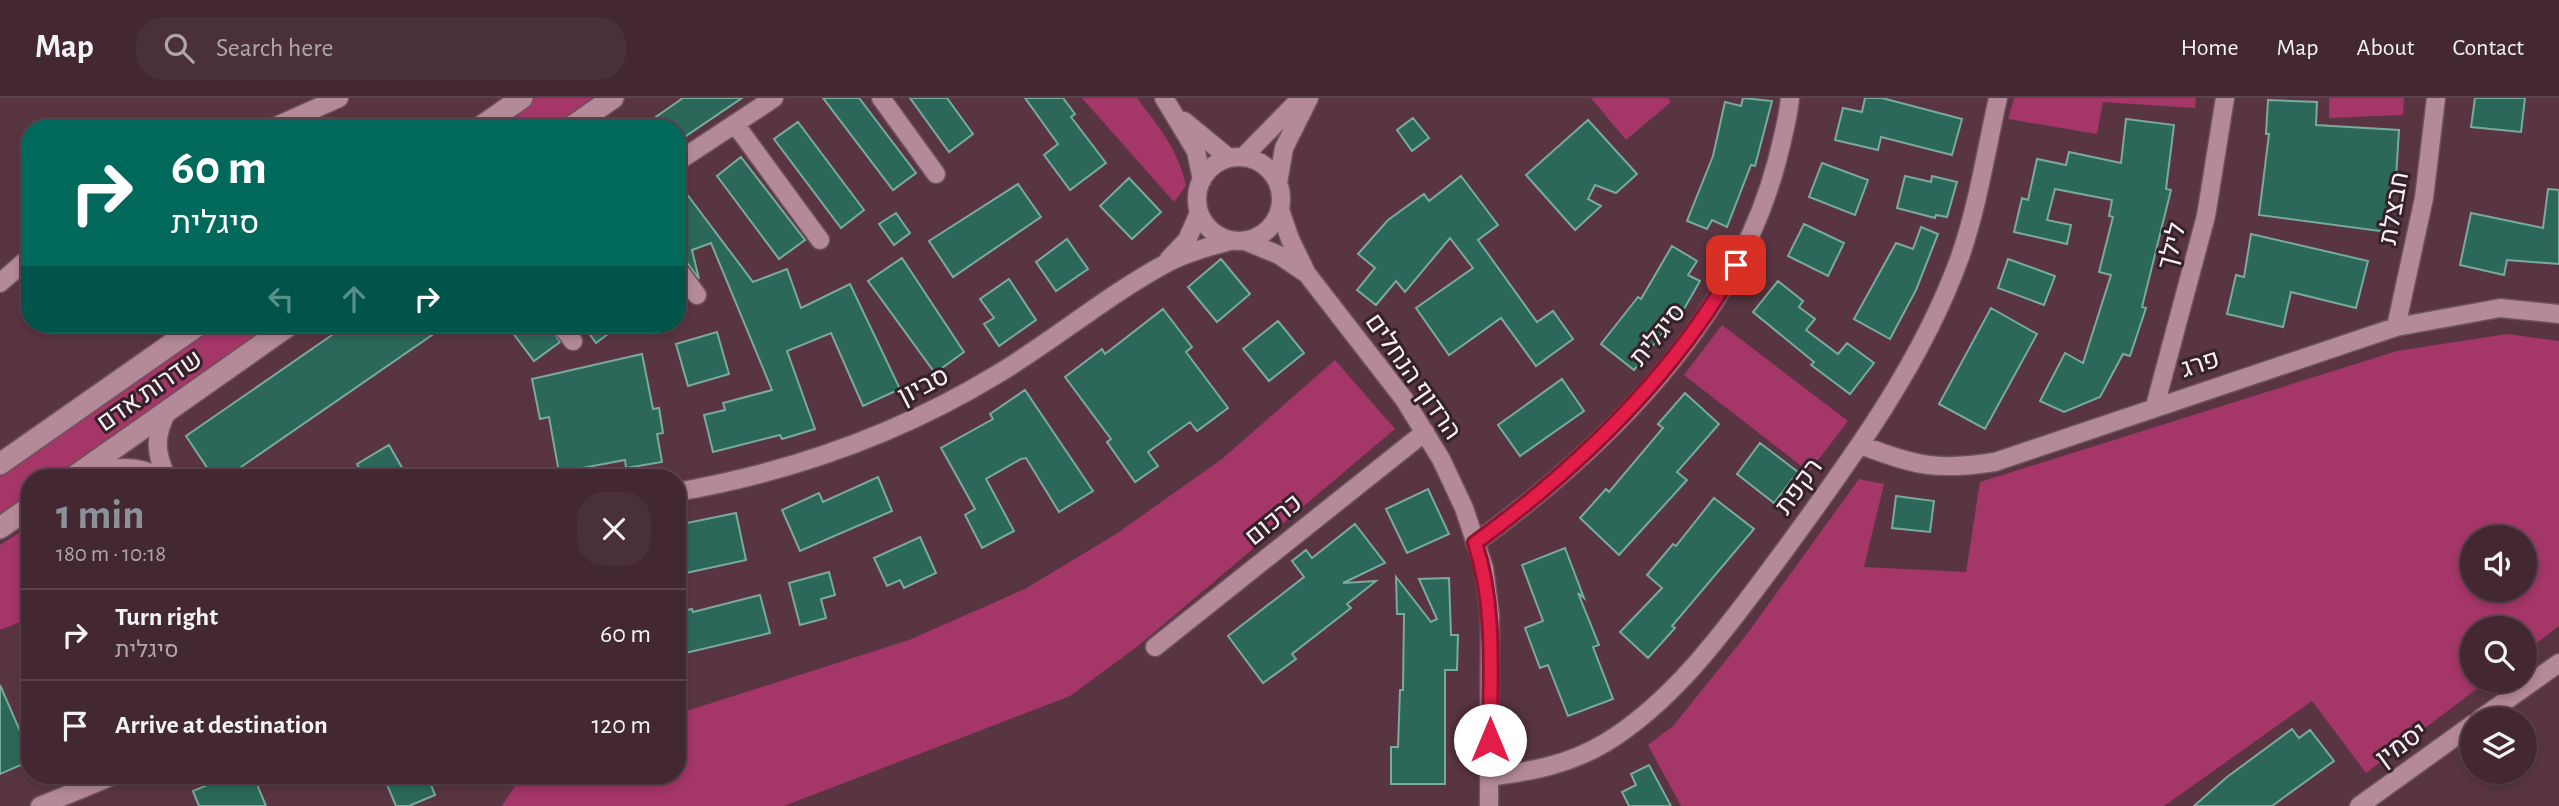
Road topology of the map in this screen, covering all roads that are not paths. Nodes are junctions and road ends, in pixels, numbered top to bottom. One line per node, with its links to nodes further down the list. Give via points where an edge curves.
1 (339, 98): 14 (street)
2 (522, 98): 15 (street)
3 (613, 98): 16 (street)
4 (774, 98): 17 (street)
5 (881, 98): 20 (street)
6 (1164, 98): 13 (street)
7 (1301, 98): 19 (street)
8 (1310, 98): 22 (street, via 1284,148)
9 (1790, 98): 49 (street, סיגלית, via 1771,182 1748,243 1711,309 1665,369 1596,443 1530,503)
10 (1998, 98): 42 (street, רקפת, via 1959,258 1908,365)
11 (2225, 98): 39 (street, לילך, via 2206,216)
12 (2436, 98): 34 (street, חבצלת, via 2424,198)
13 (1176, 114): 19 (street); 21 (street, via 1196,151)
14 (292, 119)
15 (492, 119)
16 (583, 119)
17 (735, 124): 18 (street); 25 (street)
18 (686, 156)
19 (1236, 158): 21 (street, via 1218,163); 22 (street, via 1264,165)
20 (936, 174)
21 (1202, 180): 24 (street)
22 (1278, 183): 23 (street)
23 (1280, 210): 26 (street, via 1267,231); 29 (street, הרדוף הנחלים)
24 (1199, 213): 26 (street, via 1217,235); 27 (street, סביון, via 1187,240)
25 (820, 240)
26 (1238, 241): 27 (street, סביון); 29 (street, הרדוף הנחלים, via 1279,255)
27 (1165, 264): 46 (street, סביון, via 934,411 805,462)
28 (21, 265): 31 (street)
29 (1307, 274): 41 (street, הרדוף הנחלים, via 1404,399)
30 (686, 280): 32 (street)
31 (0, 283)
32 (697, 295)
33 (2559, 314): 34 (street, פרג, via 2500,308)
34 (2396, 327): 39 (street, פרג)
35 (187, 333): 43 (street, שדרות אדם)
36 (278, 333): 40 (street, שדרות אדם)
37 (567, 333): 38 (street)
38 (573, 341)
39 (2155, 406): 42 (street, פרג, via 1995,462 1952,468 1906,461)
40 (168, 410): 44 (street, שדרות אדם); 45 (street, via 156,447)
41 (1424, 432): 49 (street, הרדוף הנחלים, via 1464,508); 50 (street, כרכום)
42 (1861, 445): 54 (street, רקפת, via 1745,602 1692,667 1642,715 1575,759 1545,769)
43 (0, 464)
44 (86, 469)
45 (164, 469)
46 (686, 490)
47 (21, 513): 48 (street)
48 (0, 528)
49 (1475, 543): 54 (street, הרדוף הנחלים, via 1484,568 1490,615)
50 (1155, 647)
51 (2559, 663): 52 (street)
52 (2497, 707)
53 (2460, 733): 58 (street, יסמין)
54 (1489, 776): 57 (street, הרדוף הנחלים)
55 (93, 784): 56 (street)
56 (40, 806)
57 (1489, 806)
58 (2359, 806)

